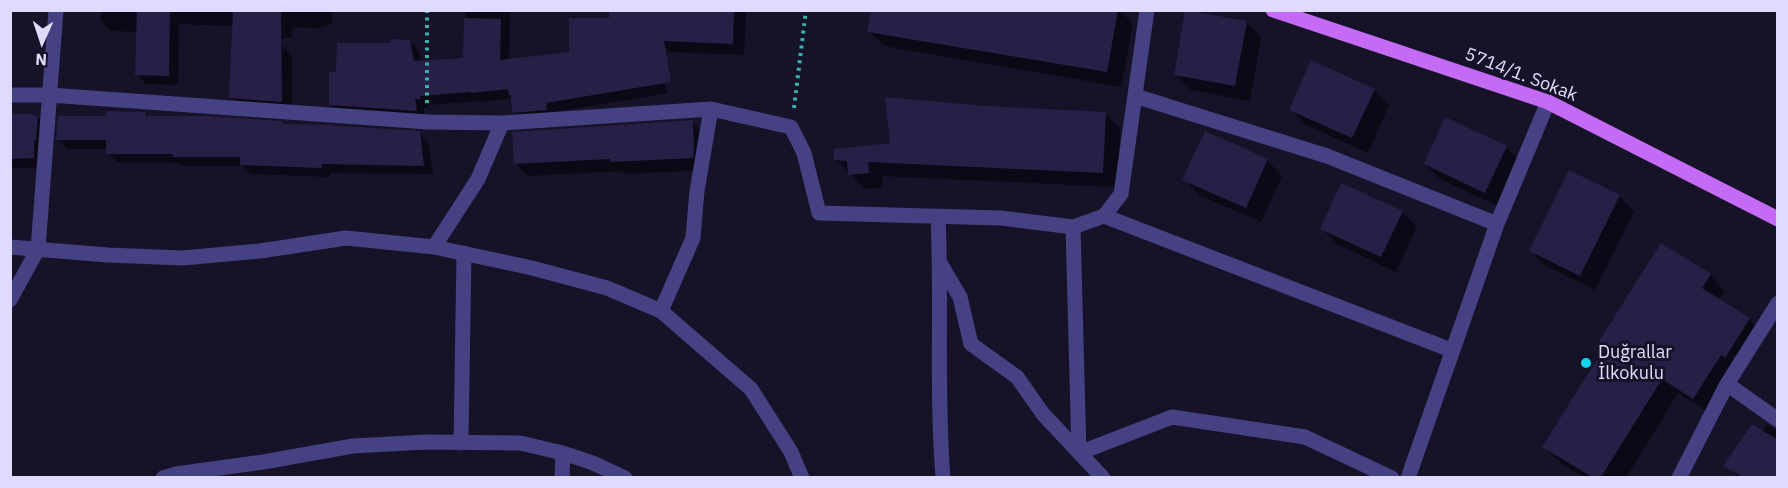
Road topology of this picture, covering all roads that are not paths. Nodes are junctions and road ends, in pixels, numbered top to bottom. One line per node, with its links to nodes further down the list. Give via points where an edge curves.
1 (56, 10): 5 (street)
2 (1147, 10): 6 (street)
3 (1273, 10): 7 (main road, 5714/1. Sokak)
4 (10, 95): 5 (street)
5 (49, 95): 9 (street, via 428,122); 17 (street)
6 (1135, 96): 10 (street, via 1121,194); 13 (street, via 1327,156)
7 (1548, 102): 12 (main road, 5714/1. Sokak); 13 (street)
8 (711, 109): 9 (street); 11 (street, via 791,127 804,153 819,213); 22 (street, via 693,238)
9 (502, 123): 15 (street, via 477,179)
10 (1104, 216): 14 (street); 23 (street)
11 (938, 217): 14 (street, via 1001,218); 19 (street)
12 (1778, 219)
13 (1497, 224): 23 (street)
14 (1073, 227): 28 (street)
15 (434, 246): 17 (street, via 346,238 183,258); 18 (street)
16 (10, 247): 17 (street)
17 (38, 249): 20 (street)
18 (464, 253): 22 (street, via 607,288); 26 (street)
19 (940, 263): 28 (street, via 960,297 971,344 1017,377 1043,414); 33 (street)
20 (10, 300)
21 (1778, 303): 24 (street)
22 (661, 311): 32 (street, via 751,389 791,452)
23 (1451, 350): 36 (street)
24 (1727, 384): 25 (street); 37 (street)
25 (1778, 420)
26 (461, 443): 27 (street, via 520,443); 29 (street, via 352,446)
27 (563, 453): 30 (street); 31 (street)
28 (1079, 453): 34 (street); 35 (street, via 1172,417 1305,437)
29 (163, 477)
30 (562, 477)
31 (625, 477)
32 (802, 477)
33 (943, 477)
34 (1102, 477)
35 (1392, 477)
36 (1408, 477)
37 (1679, 477)

